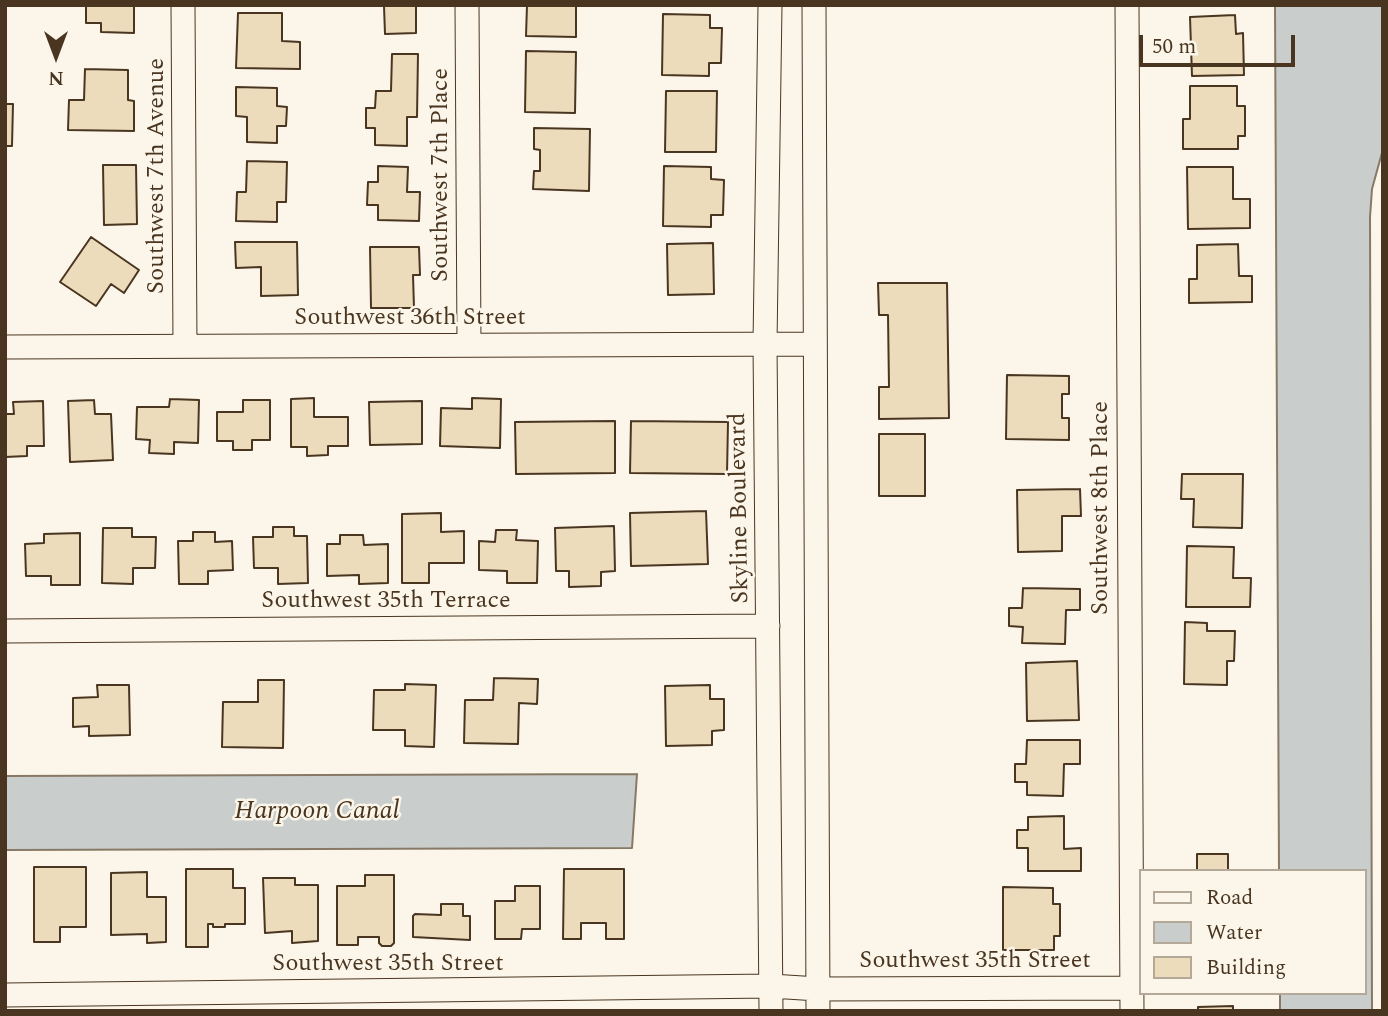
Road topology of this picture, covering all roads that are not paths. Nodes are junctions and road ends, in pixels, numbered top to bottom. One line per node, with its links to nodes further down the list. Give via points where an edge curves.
1 (183, 5): 10 (street, Southwest 7th Avenue)
2 (467, 5): 8 (street, Southwest 7th Place)
3 (770, 5): 6 (street, Skyline Boulevard)
4 (814, 5): 7 (street)
5 (1126, 5): 15 (street, Southwest 8th Place)
6 (765, 343): 7 (street, Southwest 36th Street); 8 (street, Southwest 36th Street); 11 (street, Skyline Boulevard)
7 (815, 344): 16 (street)
8 (470, 345): 10 (street, Southwest 36th Street)
9 (5, 346): 10 (street, Southwest 36th Street)
10 (185, 346)
11 (768, 626): 12 (street, Southwest 35th Terrace); 13 (street, Skyline Boulevard)
12 (5, 631)
13 (771, 986): 16 (street, Southwest 35th Street); 17 (street, Southwest 35th Street); 19 (street, Skyline Boulevard)
14 (5, 995): 18 (street, Southwest 35th Street)
15 (1132, 999): 16 (street, Southwest 35th Street)
16 (818, 1000)
17 (471, 1001): 18 (street, Southwest 35th Street)
18 (186, 1002)
19 (771, 1011)

